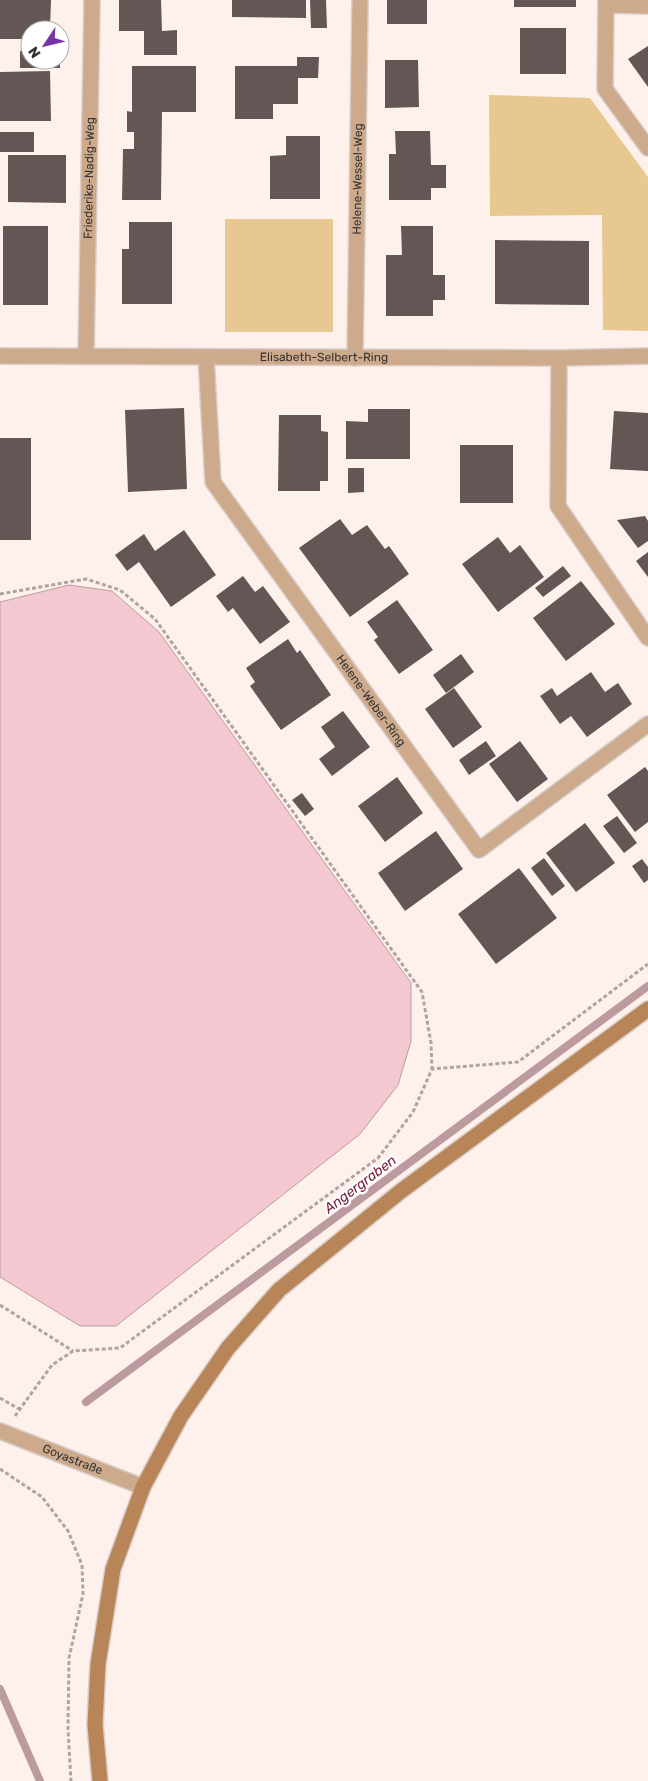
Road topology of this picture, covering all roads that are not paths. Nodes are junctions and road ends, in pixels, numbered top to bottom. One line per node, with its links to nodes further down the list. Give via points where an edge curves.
1 (92, 0): 7 (street, Friederike-Nadig-Weg)
2 (360, 0): 10 (street, Helene-Wessel-Weg)
3 (606, 3): 4 (street); 5 (street, via 605,89)
4 (648, 6)
5 (648, 148)
6 (0, 356): 7 (street, Elisabeth-Selbert-Ring)
7 (86, 356): 9 (street, Elisabeth-Selbert-Ring)
8 (648, 356): 11 (street, Elisabeth-Selbert-Ring)
9 (206, 357): 10 (street, Elisabeth-Selbert-Ring); 13 (street, Helene-Weber-Ring, via 212,482 479,850)
10 (355, 358): 11 (street, Elisabeth-Selbert-Ring)
11 (559, 358): 12 (street, via 558,506)
12 (648, 638)
13 (648, 724)
14 (648, 1009): 16 (street, via 402,1191 279,1290 228,1348 186,1408)
15 (2, 1433): 16 (street, Goyastraße)
16 (143, 1487): 17 (street, via 113,1569 98,1664 95,1725)
17 (100, 1781)

